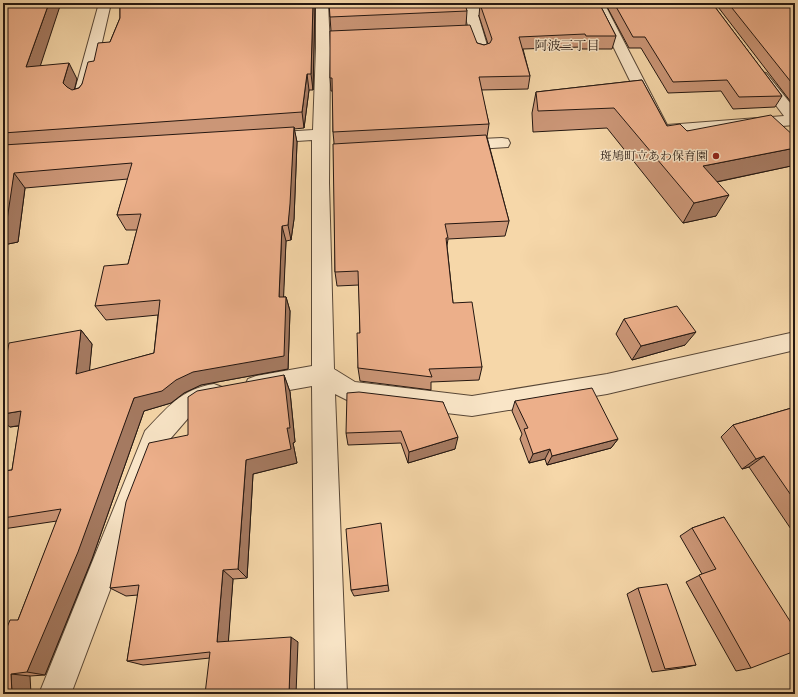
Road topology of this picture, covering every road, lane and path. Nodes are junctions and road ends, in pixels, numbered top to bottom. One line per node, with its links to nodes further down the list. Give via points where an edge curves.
1 (105, 3): 10 (street)
2 (322, 3): 16 (street, via 328,38)
3 (595, 5): 12 (street, via 662,130)
4 (469, 7): 5 (street); 6 (street)
5 (524, 9)
6 (476, 32): 7 (street); 8 (street)
7 (460, 33)
8 (482, 52)
9 (753, 64): 11 (street)
10 (80, 99)
11 (795, 120): 12 (street)
12 (756, 123): 13 (street)
13 (773, 138)
14 (248, 139): 16 (street)
15 (502, 143): 17 (street)
16 (325, 146): 19 (street)
17 (446, 146)
18 (795, 341): 19 (street, via 607,384 472,406 351,392)
19 (323, 374): 20 (street, via 201,396 182,410 154,440); 21 (street)
20 (55, 694)
21 (331, 694)

